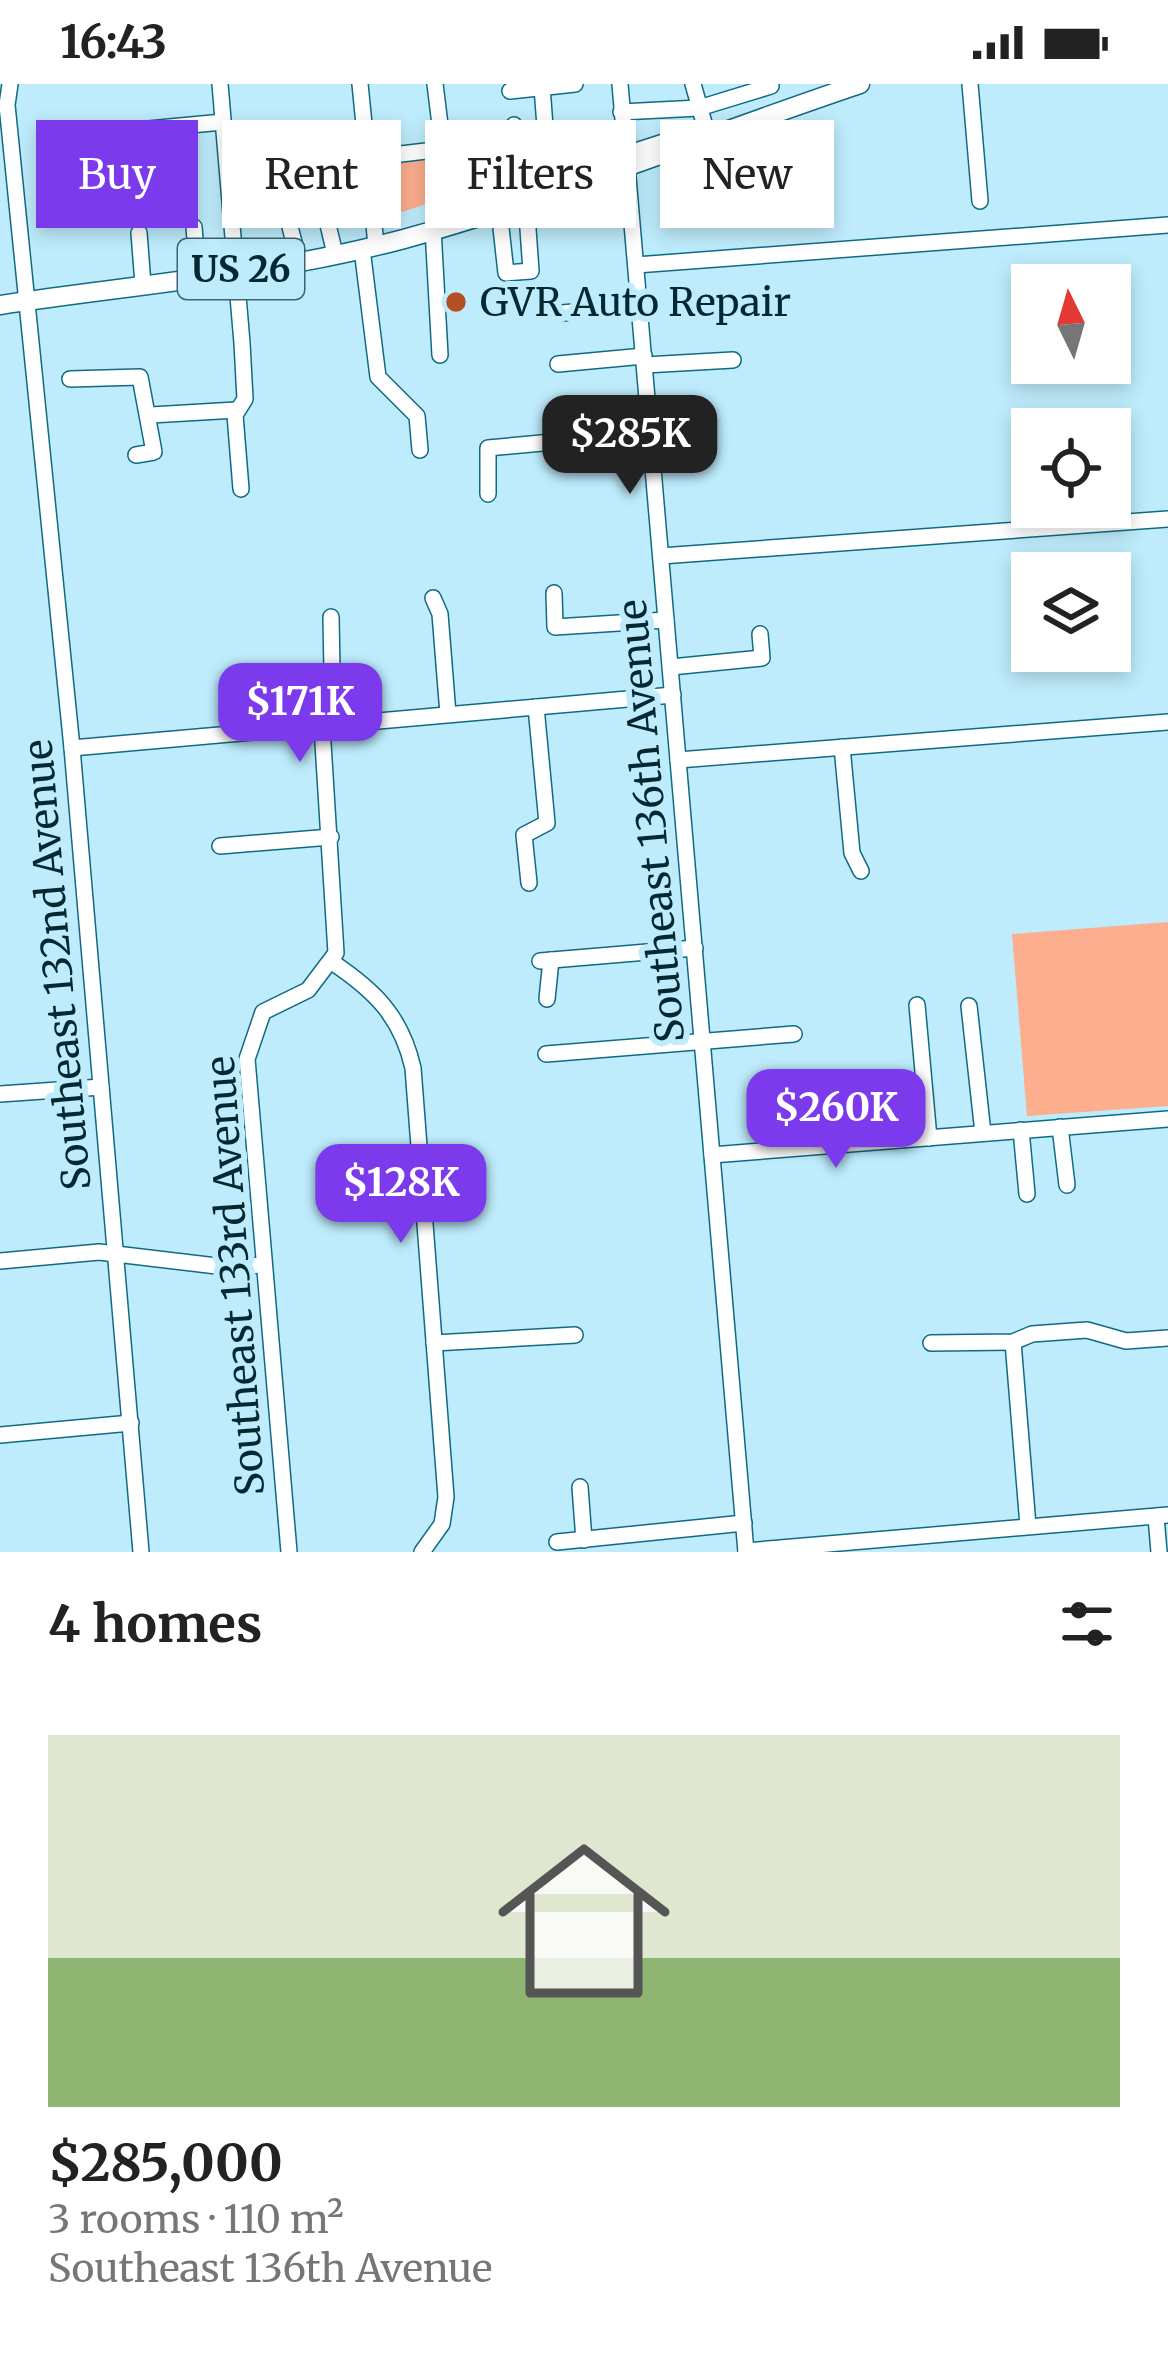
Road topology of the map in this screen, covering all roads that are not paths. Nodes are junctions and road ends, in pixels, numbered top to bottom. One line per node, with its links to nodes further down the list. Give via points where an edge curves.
1 (10, 84): 43 (street, Southeast 132nd Avenue)
2 (220, 84): 16 (street)
3 (360, 84): 17 (street)
4 (435, 84): 22 (street, via 443,149)
5 (575, 84): 11 (street)
6 (620, 84): 14 (street, Southeast 136th Avenue)
7 (694, 84): 13 (street)
8 (860, 84): 15 (main road, US 26)
9 (970, 84): 23 (street)
10 (771, 85): 13 (street); 15 (street)
11 (542, 87): 12 (street); 18 (street)
12 (510, 91)
13 (699, 108): 14 (street); 20 (street)
14 (621, 112): 19 (street, Southeast 136th Avenue)
15 (775, 112): 21 (main road, US 26)
16 (223, 120)
17 (364, 120)
18 (546, 120)
19 (622, 120)
20 (704, 120)
21 (753, 120)
22 (401, 154)
23 (980, 201)
24 (1168, 225): 39 (street)
25 (194, 228): 41 (street)
26 (232, 228): 40 (street)
27 (290, 228): 38 (street)
28 (329, 228): 37 (street)
29 (369, 228): 36 (street)
30 (436, 228): 34 (main road, US 26)
31 (501, 228): 32 (street, via 506,274 531,271)
32 (528, 228)
33 (632, 228): 39 (street, Southeast 136th Avenue)
34 (433, 229): 36 (main road, US 26); 47 (street)
35 (139, 233): 42 (street)
36 (369, 247): 37 (main road, US 26); 55 (street, via 378,376 417,416)
37 (335, 254): 38 (main road, US 26)
38 (298, 261): 40 (main road, US 26)
39 (636, 265): 45 (street, Southeast 136th Avenue)
40 (236, 270): 41 (main road, US 26); 52 (street, via 245,400)
41 (198, 276): 42 (main road, US 26)
42 (143, 284): 43 (main road, US 26)
43 (30, 300): 44 (main road, US 26); 73 (street, Southeast 132nd Avenue)
44 (0, 305)
45 (639, 306): 46 (street); 49 (street, Southeast 136th Avenue)
46 (562, 313)
47 (440, 355)
48 (734, 360): 49 (street)
49 (645, 361): 50 (street); 54 (street, Southeast 136th Avenue)
50 (558, 364)
51 (70, 379): 53 (street, via 138,375)
52 (236, 410): 53 (street); 57 (street)
53 (151, 415): 56 (street, via 154,452)
54 (650, 433): 58 (street, via 488,448); 60 (street, Southeast 136th Avenue)
55 (420, 450)
56 (136, 454)
57 (241, 489)
58 (488, 494)
59 (1168, 519): 60 (street)
60 (661, 556): 64 (street, Southeast 136th Avenue)
61 (554, 593): 64 (street, via 556,627)
62 (433, 598): 69 (street)
63 (331, 617): 71 (street)
64 (666, 620): 66 (street, Southeast 136th Avenue)
65 (760, 634): 66 (street, via 762,658)
66 (670, 667): 67 (street, Southeast 136th Avenue)
67 (673, 695): 68 (street); 74 (street, Southeast 136th Avenue)
68 (536, 707): 69 (street); 78 (street, via 547,823 524,835)
69 (448, 714): 71 (street)
70 (1168, 722): 72 (street)
71 (328, 726): 73 (street); 75 (street)
72 (842, 747): 74 (street); 77 (street, via 852,853)
73 (72, 748): 87 (street, Southeast 132nd Avenue)
74 (678, 760): 79 (street, Southeast 136th Avenue)
75 (331, 837): 76 (street); 80 (street, via 338,936)
76 (220, 846)
77 (861, 872)
78 (529, 883)
79 (695, 948): 81 (street, via 545,961); 85 (street, Southeast 136th Avenue)
80 (332, 962): 99 (street, Southeast 133rd Avenue, via 308,989 263,1012 249,1042); 104 (street, via 383,1002 409,1053)
81 (547, 999)
82 (917, 1004): 93 (street)
83 (969, 1006): 92 (street)
84 (794, 1034): 85 (street)
85 (703, 1041): 86 (street); 94 (street, Southeast 136th Avenue)
86 (546, 1054)
87 (101, 1087): 88 (street); 97 (street, Southeast 132nd Avenue)
88 (0, 1094)
89 (1168, 1119): 90 (street)
90 (1060, 1127): 91 (street); 95 (street)
91 (1022, 1130): 92 (street); 96 (street)
92 (983, 1133): 93 (street)
93 (928, 1138): 94 (street)
94 (712, 1155): 109 (street, Southeast 136th Avenue)
95 (1067, 1185)
96 (1027, 1194)
97 (115, 1254): 98 (street); 99 (street); 105 (street, Southeast 132nd Avenue)
98 (0, 1261)
99 (264, 1265): 116 (street, Southeast 133rd Avenue)
100 (575, 1335): 104 (street)
101 (1168, 1338): 103 (street, via 1126,1341 1087,1330)
102 (931, 1342): 103 (street)
103 (1013, 1342): 110 (street)
104 (434, 1343): 113 (street, via 446,1497 442,1524)
105 (131, 1423): 106 (street); 115 (street, Southeast 132nd Avenue)
106 (0, 1435)
107 (580, 1487): 111 (street)
108 (1162, 1516): 110 (street); 117 (street)
109 (744, 1523): 111 (street); 114 (street, Southeast 136th Avenue)
110 (1028, 1526): 114 (street)
111 (584, 1540): 112 (street)
112 (557, 1543)
113 (424, 1551)
114 (746, 1551)
115 (141, 1552)
116 (289, 1552)
117 (1159, 1552)

